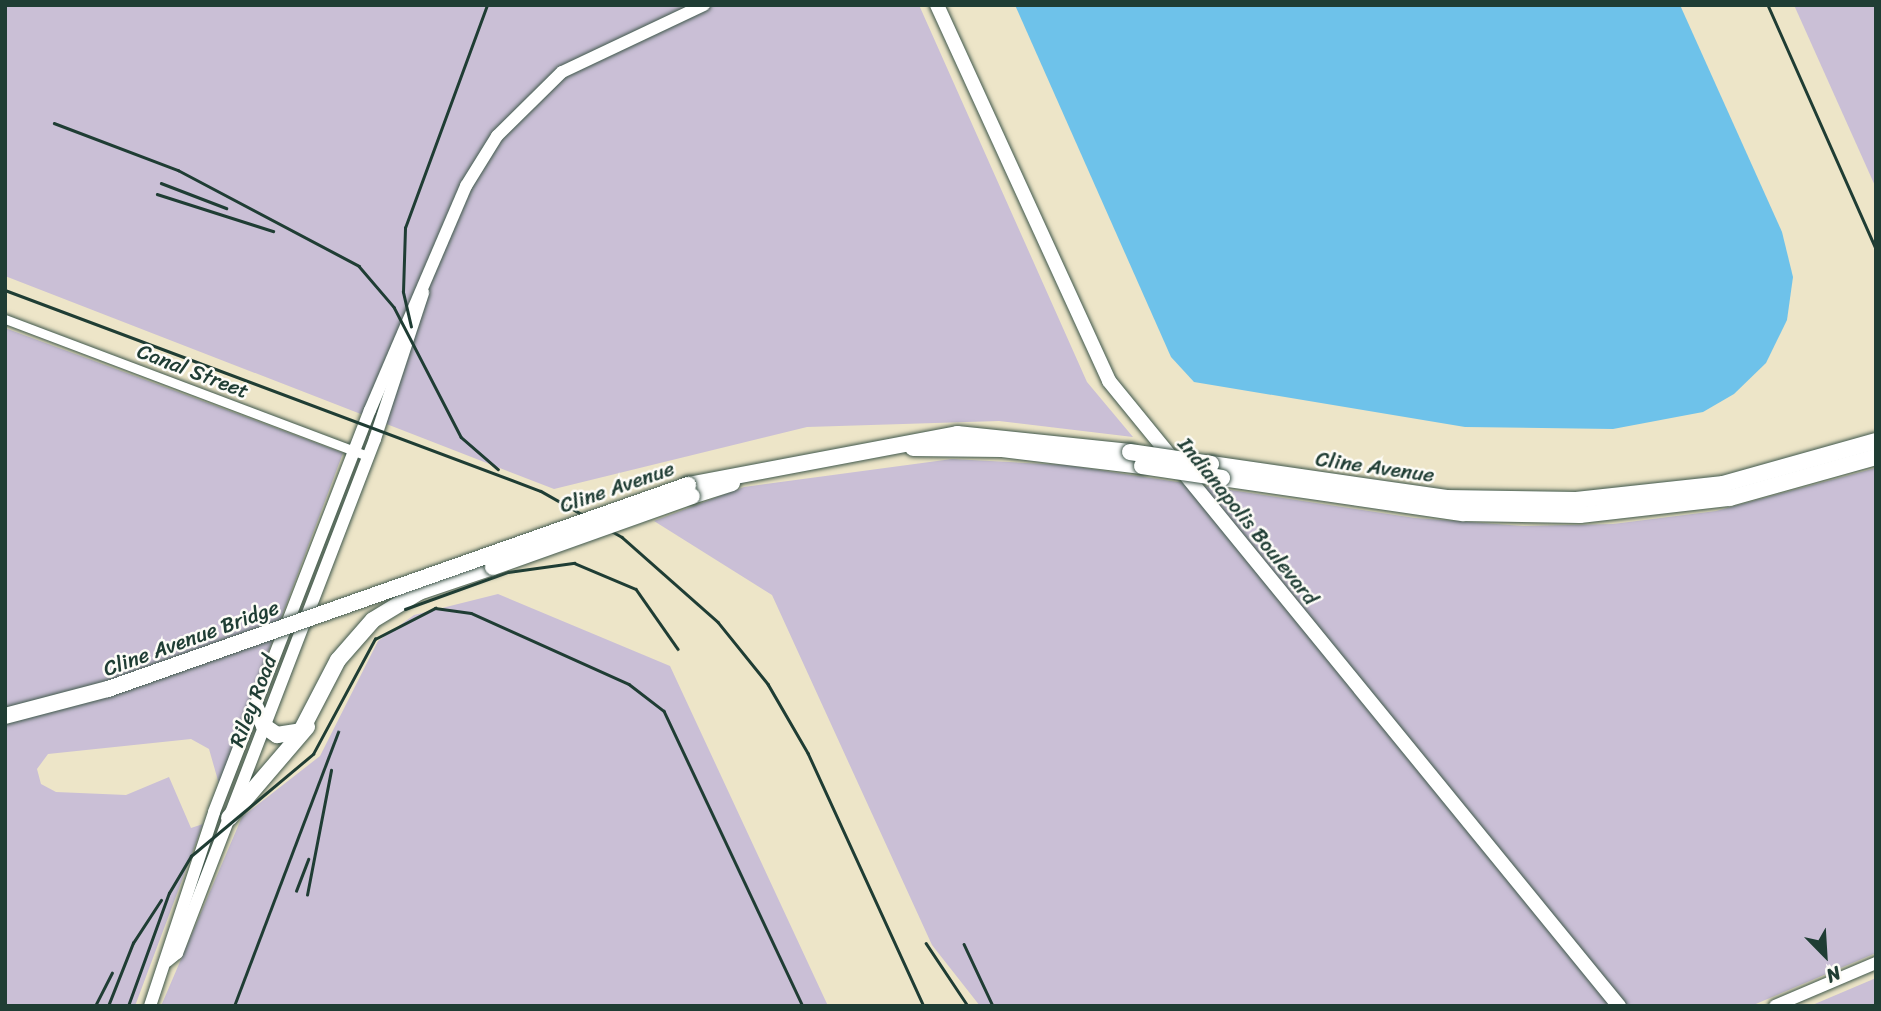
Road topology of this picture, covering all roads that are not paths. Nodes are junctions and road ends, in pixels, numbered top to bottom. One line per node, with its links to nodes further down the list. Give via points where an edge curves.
1 (704, 5): 3 (main road, Riley Road, via 582,60 518,111 466,186)
2 (937, 5): 21 (main road, Indianapolis Boulevard, via 1109,380)
3 (423, 293): 8 (main road, Riley Road); 9 (main road, Riley Road)
4 (5, 319): 8 (street, Canal Street)
5 (1876, 441): 7 (highway, Cline Avenue, bridge, via 1723,484 1576,500 1447,498 1130,452 957,434)
6 (905, 448): 7 (highway, Cline Avenue); 10 (highway, Cline Avenue, bridge, via 1021,451 1463,513 1580,516 1750,494); 11 (highway)
7 (865, 449): 11 (highway, Cline Avenue)
8 (355, 450): 9 (street, Canal Street); 13 (main road, Riley Road)
9 (368, 456): 16 (main road, Riley Road)
10 (1876, 457)
11 (690, 490): 12 (highway, Cline Avenue, bridge); 15 (highway, bridge, via 419,592 373,620 338,660)
12 (388, 590): 14 (highway, Cline Avenue Bridge, bridge, via 108,689)
13 (256, 708): 16 (highway); 18 (main road, Riley Road, via 214,813)
14 (5, 716)
15 (309, 723): 16 (highway, via 283,737); 17 (highway, via 290,753)
16 (264, 726): 17 (main road, Riley Road)
17 (229, 818): 18 (main road, Riley Road, via 177,953)
18 (167, 961): 20 (main road, Riley Road)
19 (1876, 963): 22 (main road)
20 (150, 1006)
21 (1619, 1006)
22 (1775, 1006)

